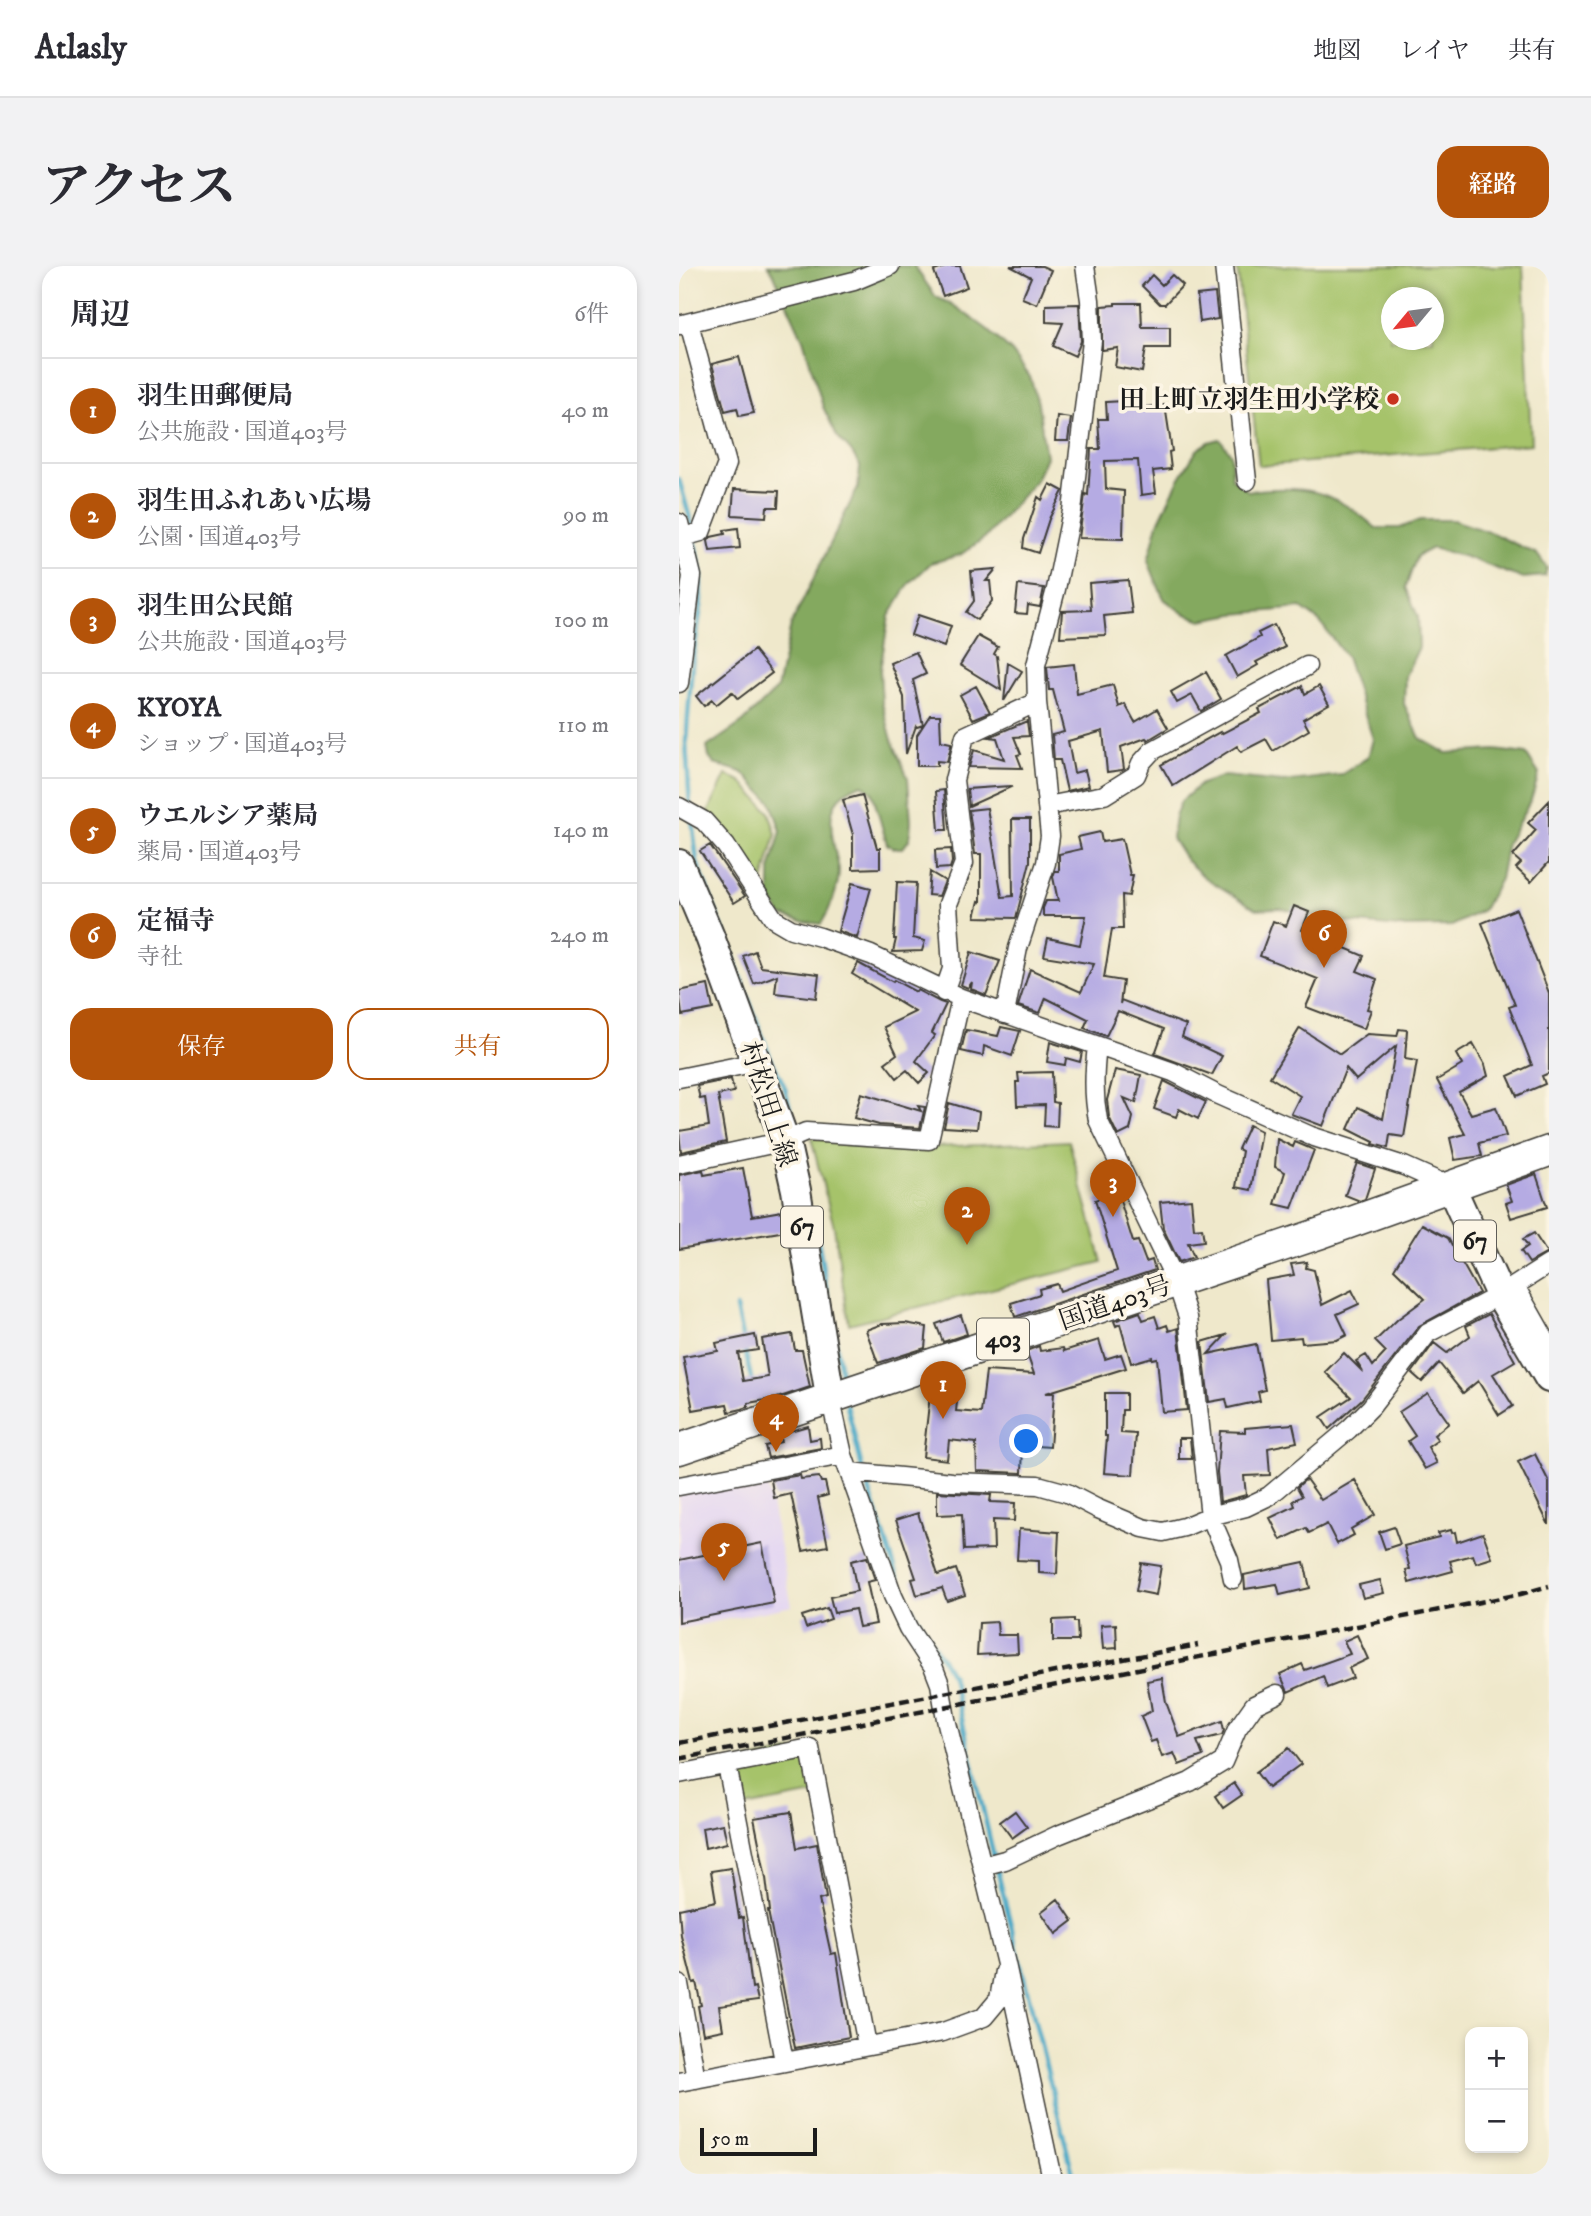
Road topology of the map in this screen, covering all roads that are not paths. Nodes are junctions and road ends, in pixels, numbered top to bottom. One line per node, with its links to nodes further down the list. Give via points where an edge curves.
1 (890, 266): 4 (street, via 854,281)
2 (1085, 266): 9 (street, via 1092,341 1072,511 1036,665)
3 (1224, 266): 5 (street)
4 (684, 324): 6 (street, via 727,464 701,532)
5 (1247, 481)
6 (681, 530): 8 (street, via 692,576)
7 (1307, 666): 10 (street, via 1152,751 1136,775 1104,795)
8 (679, 683)
9 (1037, 702): 10 (street); 13 (street, via 965,736 954,780 964,863 948,904)
10 (1047, 806): 14 (street, via 1050,836 1045,863 1018,948)
11 (679, 807): 13 (street, via 699,818 726,846 774,919 871,956)
12 (679, 864): 16 (main road, 村松田上線 / 67)
13 (952, 995): 14 (street); 18 (street, via 929,1140)
14 (1005, 1014): 15 (street)
15 (1097, 1046): 21 (street, via 1173,1072 1311,1136 1404,1166); 23 (street, via 1093,1078 1098,1120)
16 (758, 1062): 17 (street); 18 (main road, 村松田上線 / 67)
17 (679, 1078)
18 (796, 1137): 20 (street); 27 (main road, 村松田上線 / 67, via 796,1189)
19 (1549, 1151): 21 (highway, 国道403号 / 403)
20 (679, 1164)
21 (1451, 1187): 23 (highway, 国道403号 / 403); 24 (main road, 67)
22 (1549, 1264): 24 (street)
23 (1176, 1281): 27 (highway, 国道403号 / 403); 31 (street, via 1188,1317)
24 (1507, 1291): 25 (street); 26 (main road, 67); 31 (street, via 1428,1333 1371,1407 1269,1496)
25 (1549, 1346)
26 (1549, 1378)
27 (830, 1396): 28 (highway, 国道403号 / 403); 29 (street)
28 (679, 1448)
29 (846, 1463): 30 (street); 31 (street, via 882,1475 1038,1485 1163,1532); 36 (street, via 893,1596 940,1684)
30 (679, 1486)
31 (1210, 1516): 32 (street)
32 (1233, 1579)
33 (1277, 1693): 36 (street, via 1254,1705 1237,1728 1223,1762 1190,1782)
34 (727, 1765): 35 (street); 39 (street, via 810,1748); 40 (street)
35 (679, 1774)
36 (982, 1866): 37 (street)
37 (1006, 1964): 39 (street, via 999,1999 984,2017 943,2032); 42 (street)
38 (679, 1984): 41 (street)
39 (867, 2045): 40 (street)
40 (784, 2062): 41 (street)
41 (688, 2080)
42 (1051, 2174)

